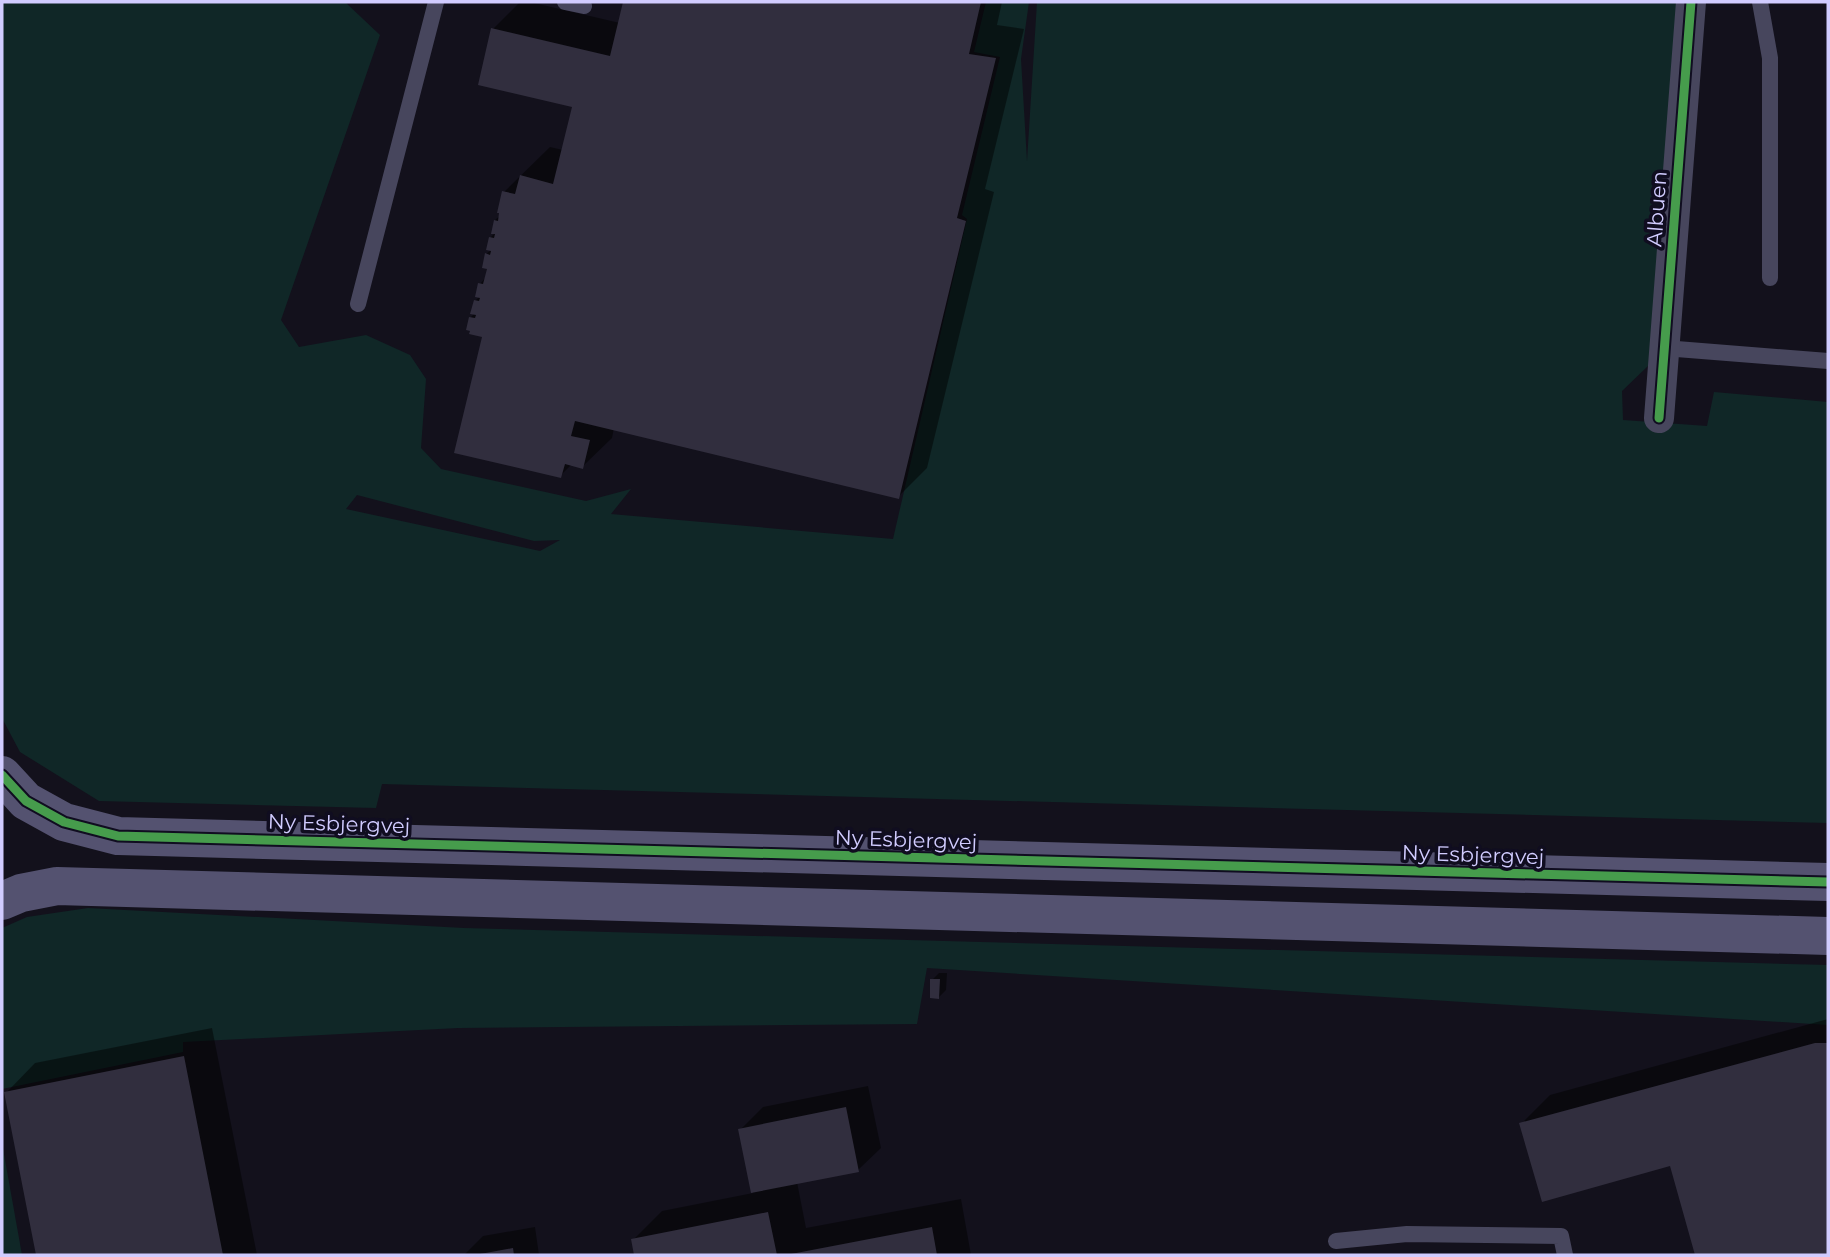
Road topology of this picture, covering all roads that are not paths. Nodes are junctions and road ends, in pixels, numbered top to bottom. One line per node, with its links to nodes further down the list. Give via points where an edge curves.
1 (436, 2): 7 (lane)
2 (565, 2): 5 (lane)
3 (1691, 2): 8 (street, Albuen)
4 (1760, 2): 6 (lane, via 1770,58)
5 (584, 6)
6 (1770, 278)
7 (358, 304)
8 (1664, 348): 9 (lane); 10 (street, Albuen)
9 (1828, 361)
10 (1659, 418)
11 (2, 775): 12 (street, Ny Esbjergvej, via 26,801 64,822 118,836)
12 (1828, 882)
13 (2, 901): 14 (street, via 57,886)
14 (1828, 936)
15 (1336, 1241): 16 (lane, via 1407,1234 1561,1236)
16 (1566, 1255)

